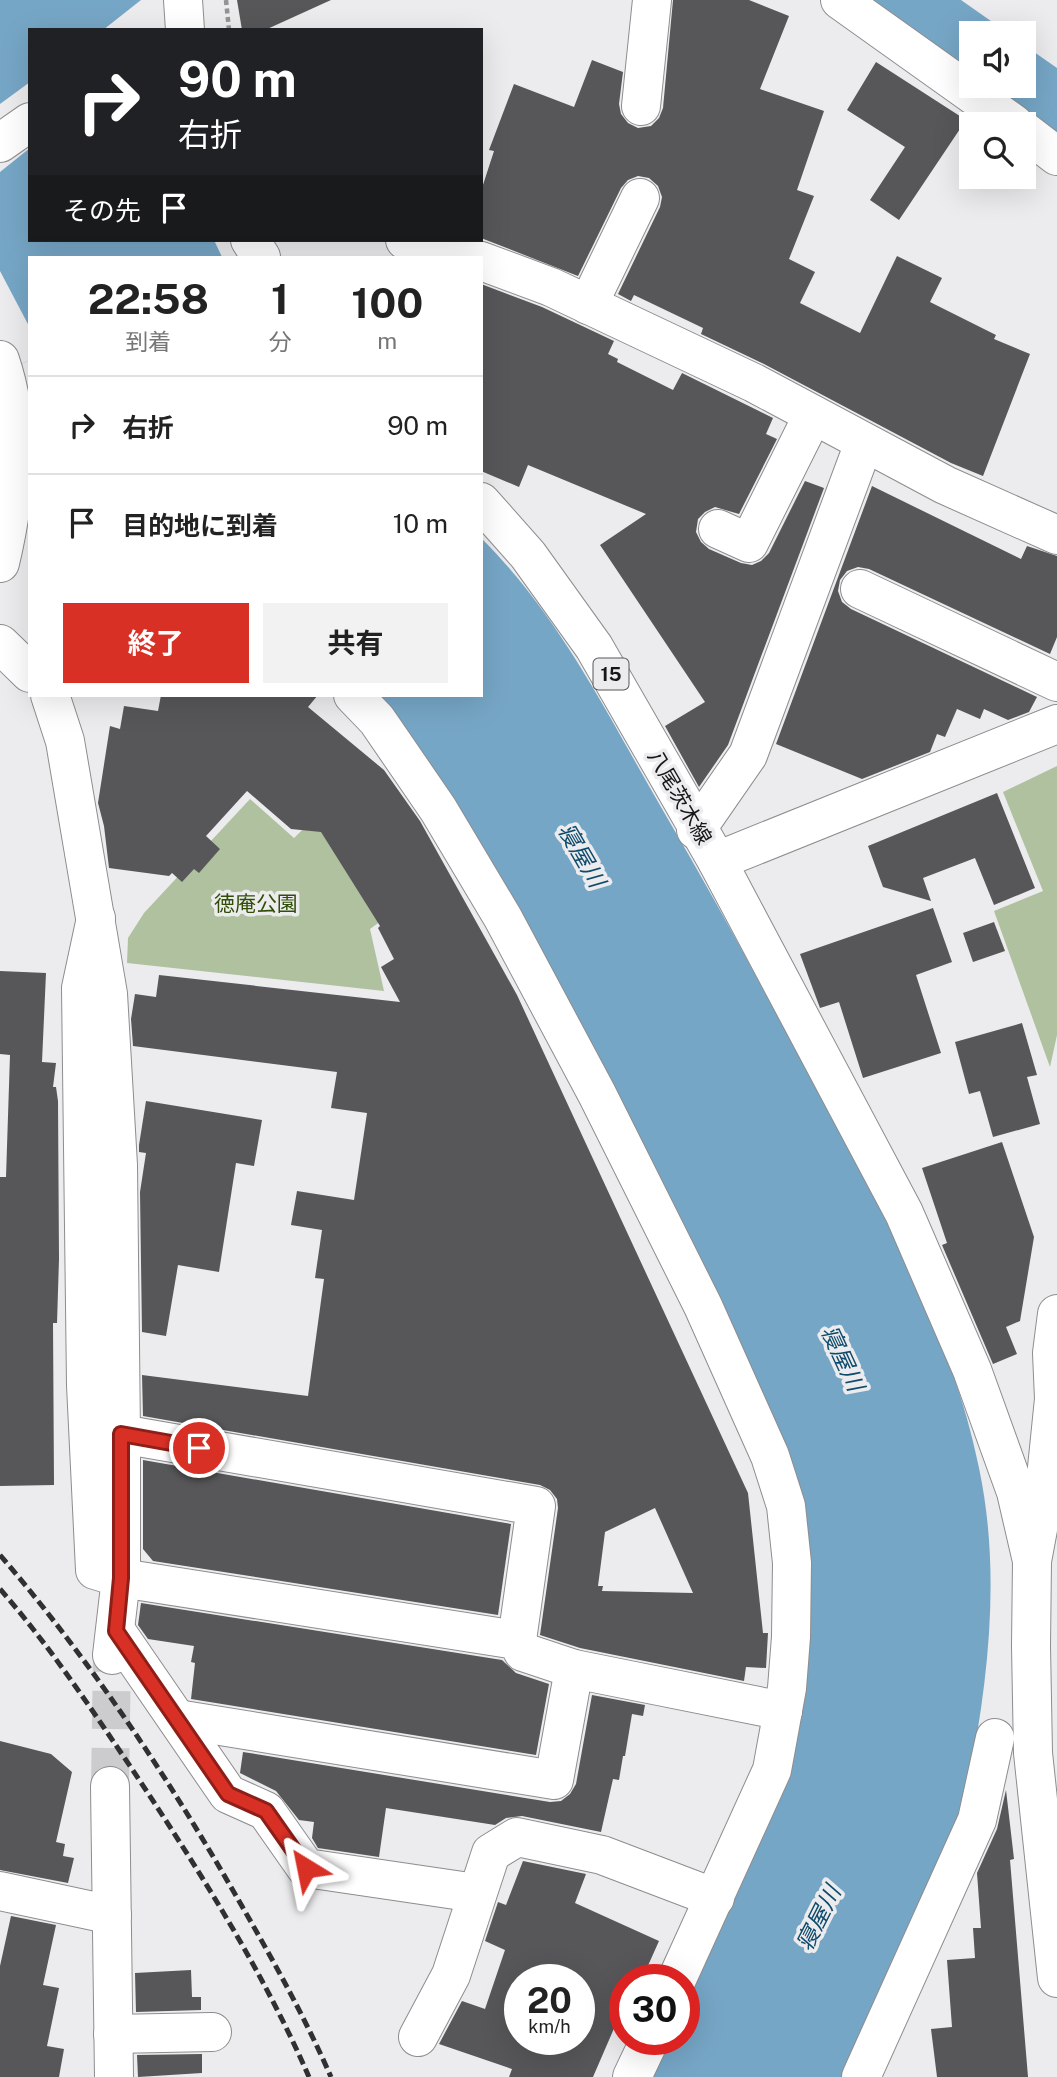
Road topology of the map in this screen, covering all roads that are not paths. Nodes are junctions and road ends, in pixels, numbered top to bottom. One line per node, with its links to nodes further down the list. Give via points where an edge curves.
1 (183, 0): 4 (street)
2 (652, 0): 5 (street)
3 (840, 0): 6 (street)
4 (185, 28)
5 (641, 106)
6 (997, 112)
7 (28, 123): 9 (street)
8 (1036, 140): 10 (street)
9 (0, 143)
10 (1057, 156)
11 (639, 198): 15 (street)
12 (413, 242): 13 (street)
13 (467, 256)
14 (483, 262): 15 (street)
15 (588, 305): 17 (street)
16 (2, 366): 20 (street, via 11,398)
17 (813, 415): 18 (street); 21 (street, via 750,543)
18 (864, 443): 22 (street); 31 (street, via 748,755)
19 (483, 504): 31 (street, 八尾茨木線 / 15, via 528,555 594,647)
20 (21, 508): 23 (street)
21 (718, 529)
22 (1057, 535)
23 (2, 549)
24 (860, 589): 27 (street)
25 (0, 644): 26 (street)
26 (28, 671)
27 (1057, 682)
28 (51, 697): 33 (street, via 65,741)
29 (355, 697): 41 (street, via 377,720 438,809 503,918 703,1306 769,1456 786,1506 792,1563)
30 (1057, 724): 32 (street, 八尾茨木線)
31 (696, 830): 32 (street, 八尾茨木線 / 15)
32 (718, 861): 37 (street, via 904,1213 976,1381 1016,1492)
33 (96, 918): 36 (street, via 108,994 118,1165); 38 (street, via 80,989 86,1385 95,1570)
34 (1057, 1314): 35 (street)
35 (1055, 1370): 37 (street, via 1044,1497)
36 (121, 1434): 38 (street); 39 (street, via 536,1506)
37 (1032, 1561): 50 (street, via 1033,1754)
38 (121, 1578): 39 (street); 42 (street, via 114,1643)
39 (517, 1640): 40 (street, via 523,1652)
40 (574, 1669): 41 (street); 42 (street, via 554,1780)
41 (783, 1711): 47 (street, via 772,1770)
42 (177, 1719): 46 (street, via 228,1794 266,1811 306,1868)
43 (995, 1738): 57 (street, via 977,1820)
44 (110, 1786): 48 (street)
45 (0, 1891): 48 (street)
46 (476, 1893): 47 (street, via 491,1853 517,1837 603,1855); 53 (street, via 451,1975)
47 (715, 1898): 49 (street)
48 (112, 1915): 52 (street)
49 (684, 1964)
50 (1057, 1978)
51 (212, 2032): 52 (street)
52 (113, 2034): 55 (street)
53 (418, 2037)
54 (642, 2055): 56 (street)
55 (114, 2077)
56 (632, 2077)
57 (860, 2077)

